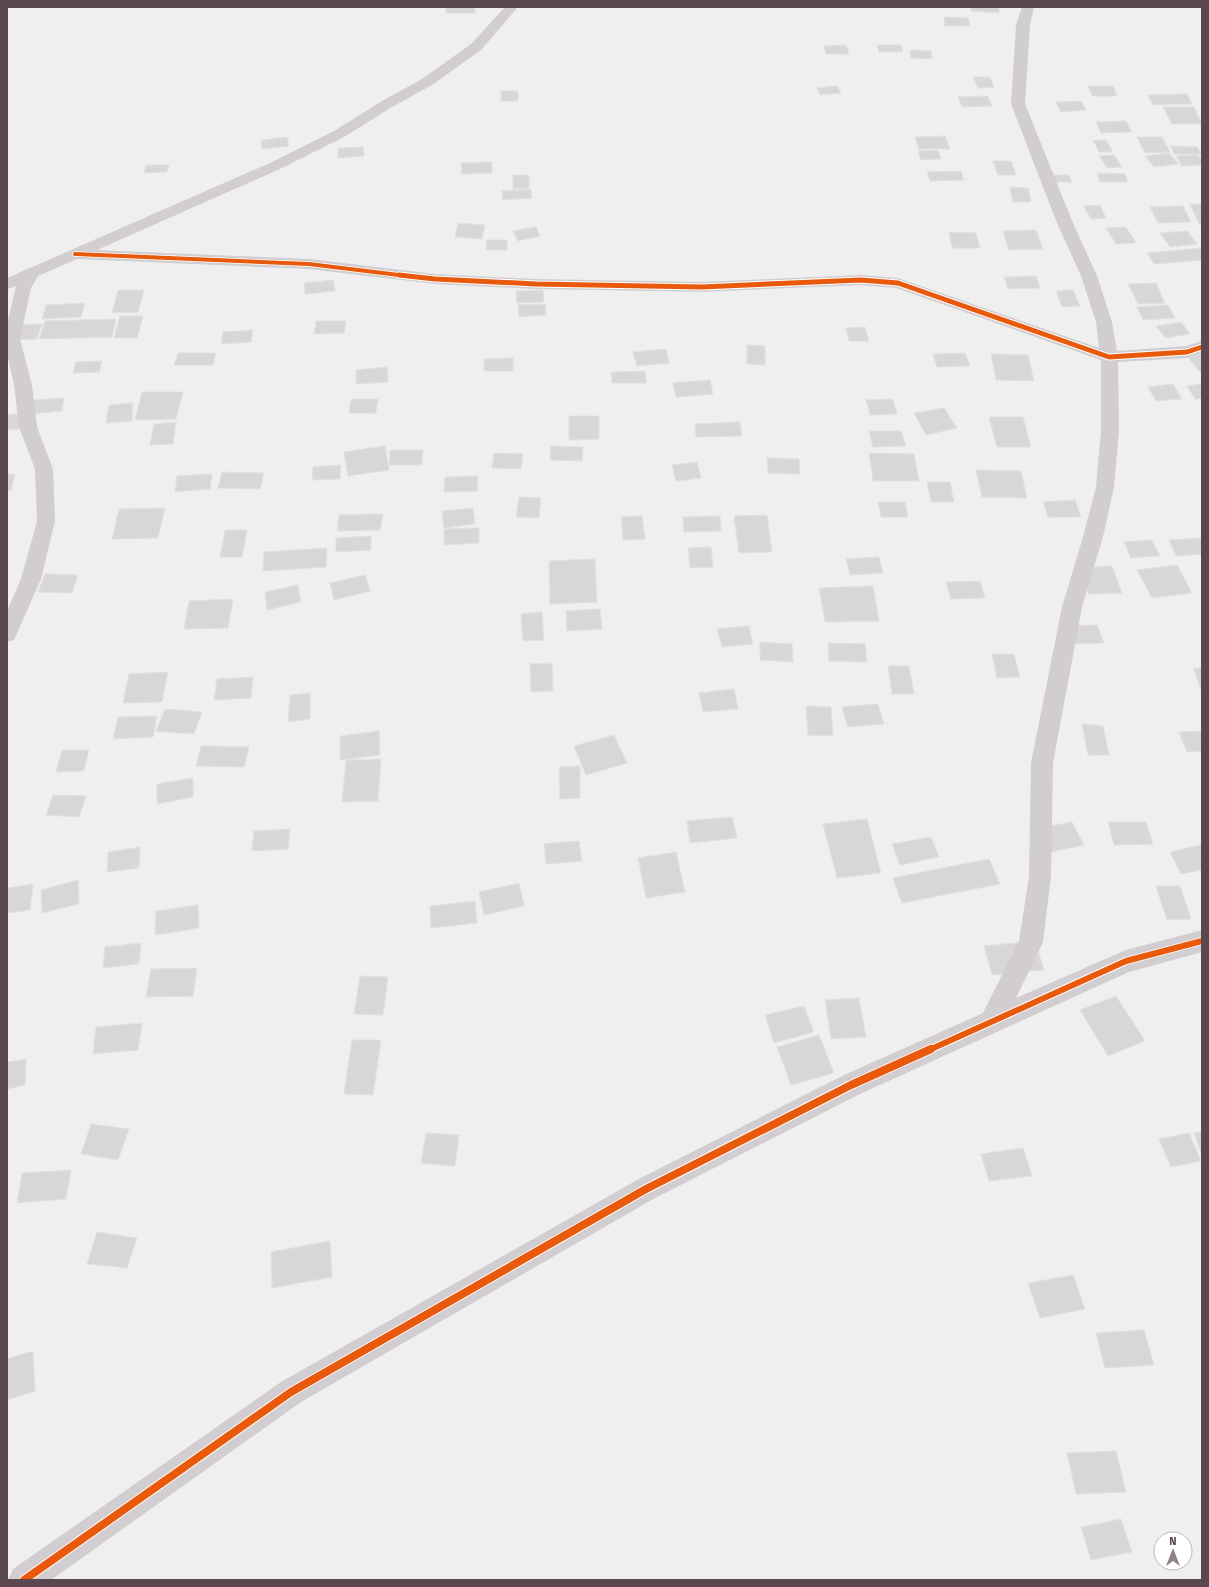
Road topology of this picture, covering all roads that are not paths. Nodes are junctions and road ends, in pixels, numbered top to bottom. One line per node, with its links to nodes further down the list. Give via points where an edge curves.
1 (512, 7): 3 (street, via 476,48 427,82 339,134 274,166)
2 (1028, 7): 7 (street, via 1023,25 1018,104 1089,276 1104,322)
3 (75, 254): 4 (street); 7 (street, via 309,264 435,279 536,284 702,287 861,280 898,284)
4 (32, 273): 5 (street); 8 (street, via 23,288 12,339 23,385 28,427 44,469 46,521 31,579)
5 (7, 284)
6 (1202, 347): 7 (street, via 1188,352)
7 (1109, 357): 10 (street, via 1110,431 1105,487 1072,607 1042,763 1040,876 1031,942)
8 (7, 634)
9 (1202, 941): 10 (street, via 1126,961)
10 (992, 1021): 11 (street, via 851,1085 646,1189 291,1392)
11 (24, 1580)

